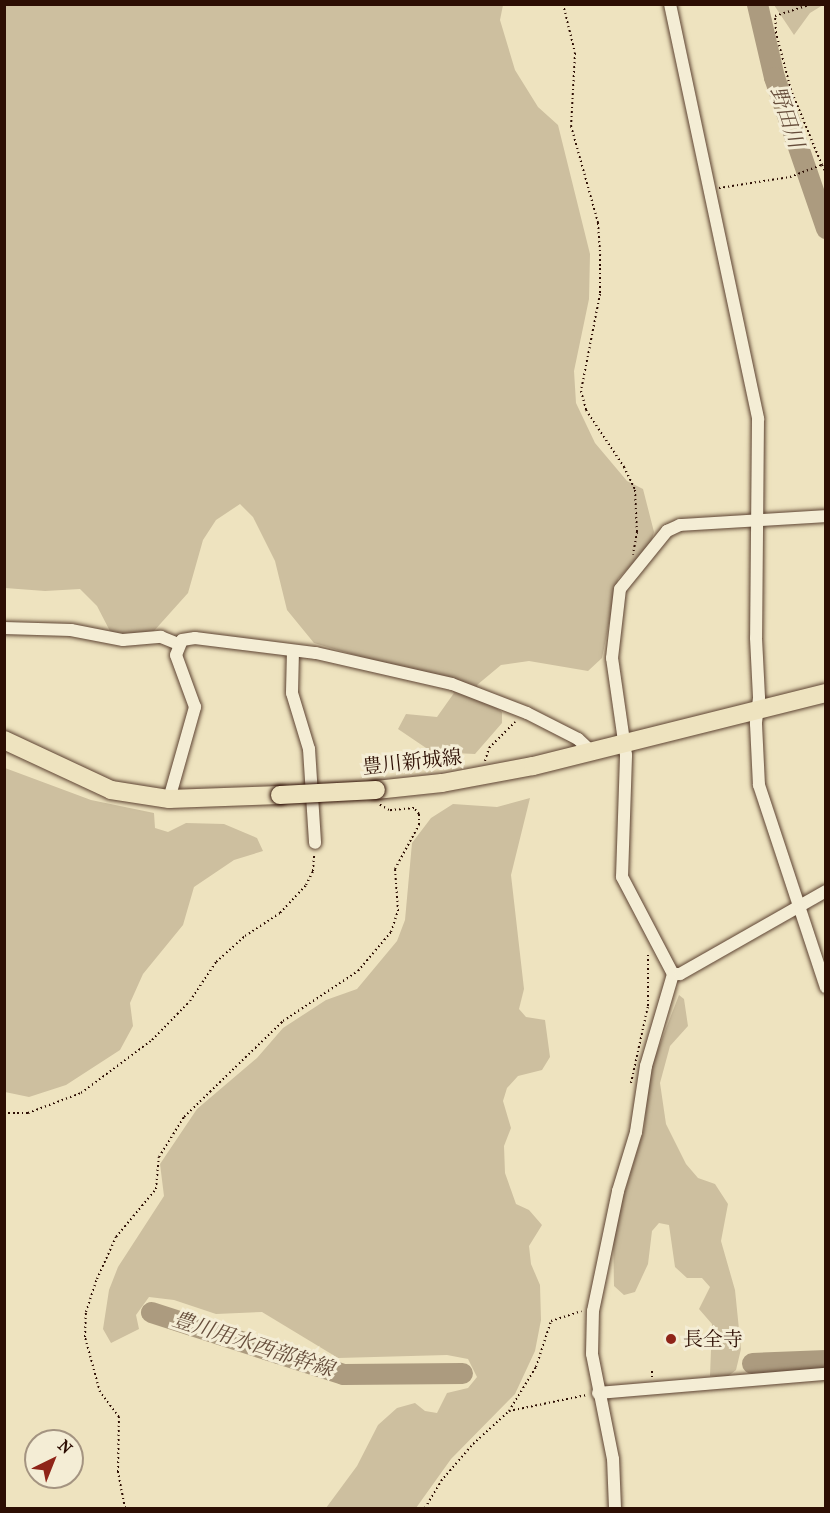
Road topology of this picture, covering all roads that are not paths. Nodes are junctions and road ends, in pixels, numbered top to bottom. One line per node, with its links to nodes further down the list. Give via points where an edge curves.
1 (670, 4): 3 (street, via 758,419)
2 (825, 516): 3 (street)
3 (757, 519): 8 (street); 10 (street, via 680,525 667,531 632,572 616,603 612,658)
4 (4, 628): 5 (street, via 79,631 123,640 161,637)
5 (178, 644): 6 (street, via 195,638); 12 (street, via 176,655 195,706)
6 (293, 651): 11 (street, via 452,684 527,713 578,739); 13 (street, via 292,693 309,749)
7 (825, 693): 8 (main road, 豊川新城線)
8 (758, 709): 10 (main road, 豊川新城線); 15 (street, via 762,800)
9 (4, 740): 12 (main road, 豊川新城線, via 111,790)
10 (625, 743): 11 (main road, 豊川新城線); 16 (street, via 622,876)
11 (593, 753): 12 (main road, 豊川新城線, bridge, via 487,776 376,790)
12 (169, 800)
13 (315, 843)
14 (825, 891): 15 (street)
15 (798, 907): 16 (street, via 680,974); 17 (street)
16 (673, 974): 19 (street, via 646,1066 636,1132 618,1191 593,1311)
17 (825, 987)
18 (825, 1374): 19 (street)
19 (598, 1393): 20 (street, via 613,1459)
20 (615, 1509)

